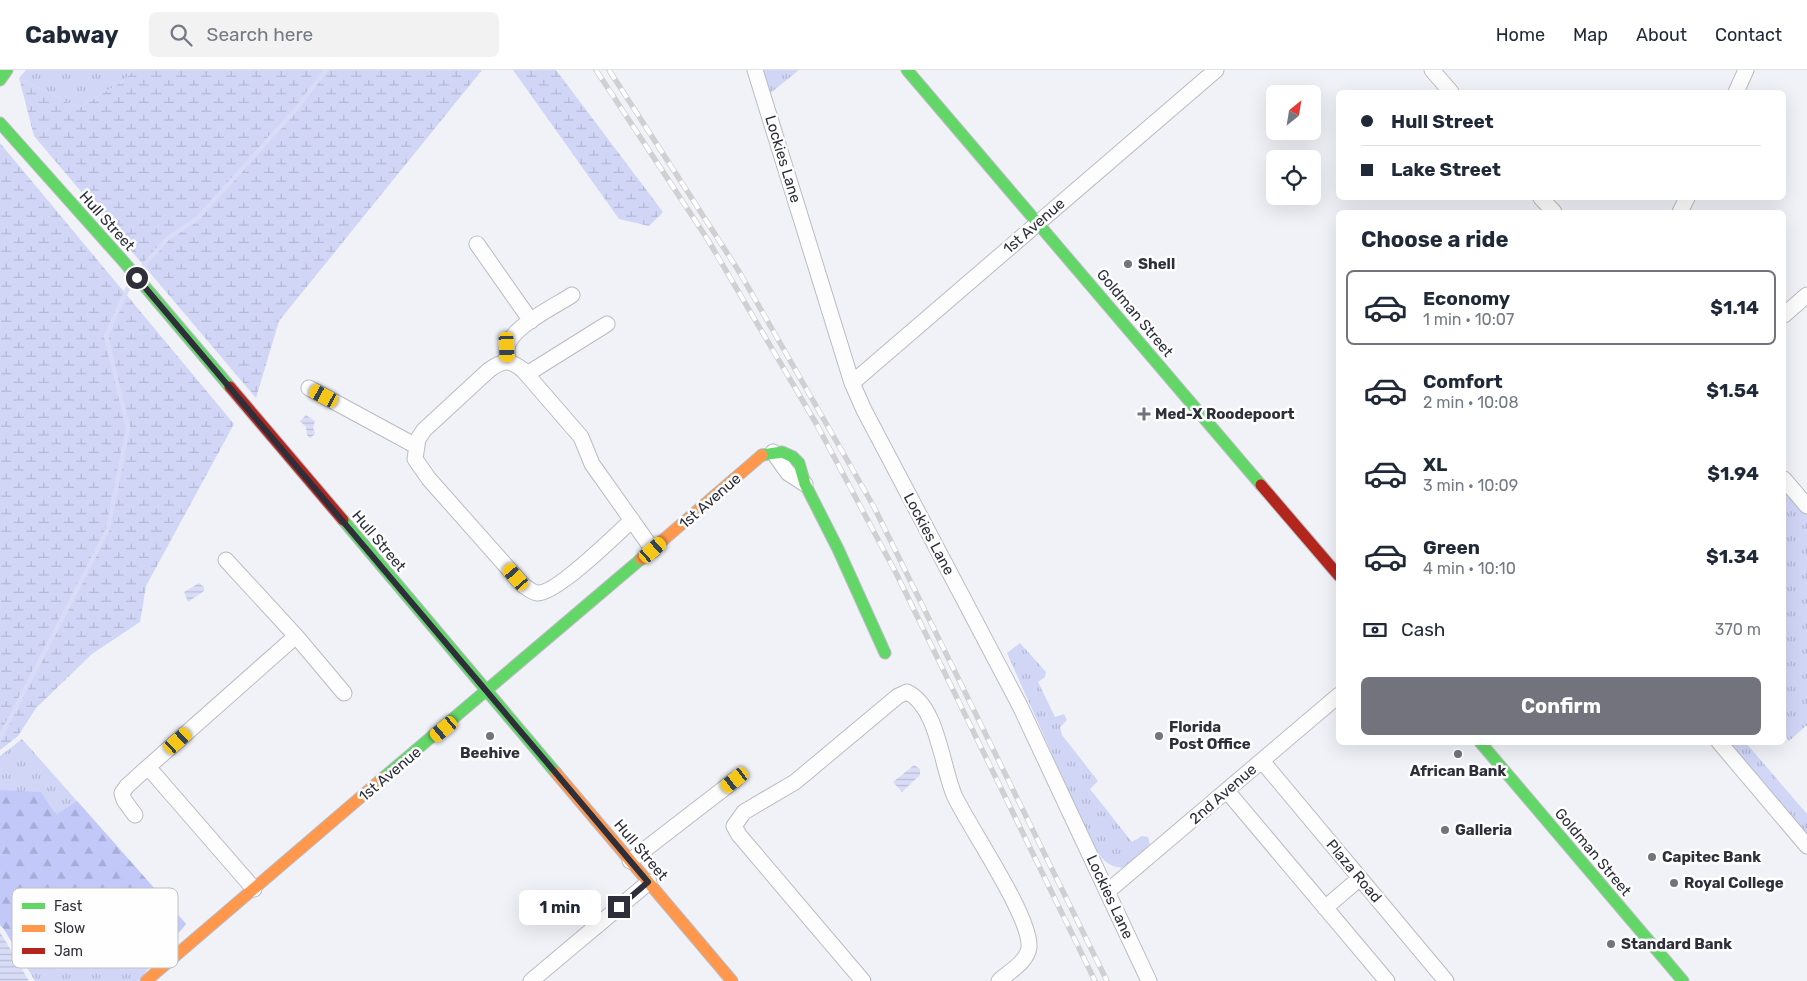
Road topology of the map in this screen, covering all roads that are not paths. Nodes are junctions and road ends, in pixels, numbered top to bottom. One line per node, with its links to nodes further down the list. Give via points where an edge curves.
1 (7, 70): 7 (street)
2 (755, 70): 22 (street, Lockies Lane)
3 (907, 70): 13 (street, Goldman Street)
4 (1216, 70): 13 (street, 1st Avenue)
5 (1432, 70): 8 (street)
6 (1746, 70): 9 (street)
7 (0, 80)
8 (1449, 90)
9 (1737, 90)
10 (0, 123): 35 (street, Hull Street, via 124,262)
11 (1543, 200): 12 (street)
12 (1552, 210)
13 (1038, 222): 22 (street, 1st Avenue); 32 (street, Goldman Street)
14 (477, 244): 18 (street)
15 (572, 295): 18 (street)
16 (1807, 295): 17 (street)
17 (1786, 313)
18 (531, 321): 20 (street, via 508,342)
19 (607, 324): 21 (street)
20 (508, 361): 21 (street); 24 (street, via 500,362 467,390 424,430)
21 (527, 374): 29 (street, via 581,436 592,464)
22 (852, 383): 50 (street, Lockies Lane, via 1016,698)
23 (309, 388): 24 (street)
24 (416, 446): 29 (street, via 415,459 429,479 523,586 537,593 546,592 564,580)
25 (773, 452): 27 (street, via 788,473); 30 (street, 1st Avenue, via 762,455)
26 (1786, 481): 28 (street)
27 (805, 484): 34 (street)
28 (1807, 506)
29 (632, 520): 30 (street)
30 (653, 550): 35 (street, 1st Avenue)
31 (226, 560): 33 (street)
32 (1336, 572)
33 (296, 636): 36 (street); 41 (street)
34 (885, 653)
35 (487, 692): 46 (street, Hull Street); 49 (street, 1st Avenue)
36 (344, 693)
37 (1336, 699): 40 (street, 2nd Avenue)
38 (1483, 745): 62 (street, Goldman Street)
39 (1722, 745): 45 (street)
40 (1262, 761): 43 (street, 2nd Avenue); 47 (street, Plaza Road)
41 (148, 767): 44 (street, via 122,793); 49 (street)
42 (735, 780): 46 (street)
43 (1227, 791): 50 (street, 2nd Avenue); 51 (street)
44 (136, 815)
45 (1807, 846)
46 (630, 861): 48 (street, Hull Street)
47 (1360, 878): 51 (street); 61 (street, Plaza Road)
48 (648, 882): 55 (street); 56 (street, Hull Street)
49 (254, 889): 52 (street, 1st Avenue)
50 (1107, 892): 59 (street, Lockies Lane)
51 (1325, 908): 60 (street)
52 (178, 951)
53 (158, 968): 54 (street, 1st Avenue)
54 (146, 981)
55 (531, 981)
56 (732, 981)
57 (863, 981): 58 (street, via 734,826 744,812 795,782 903,692 912,695 923,707 933,727 955,797 1021,917 1028,953)
58 (999, 981)
59 (1149, 981)
60 (1387, 981)
61 (1446, 981)
62 (1683, 981)

